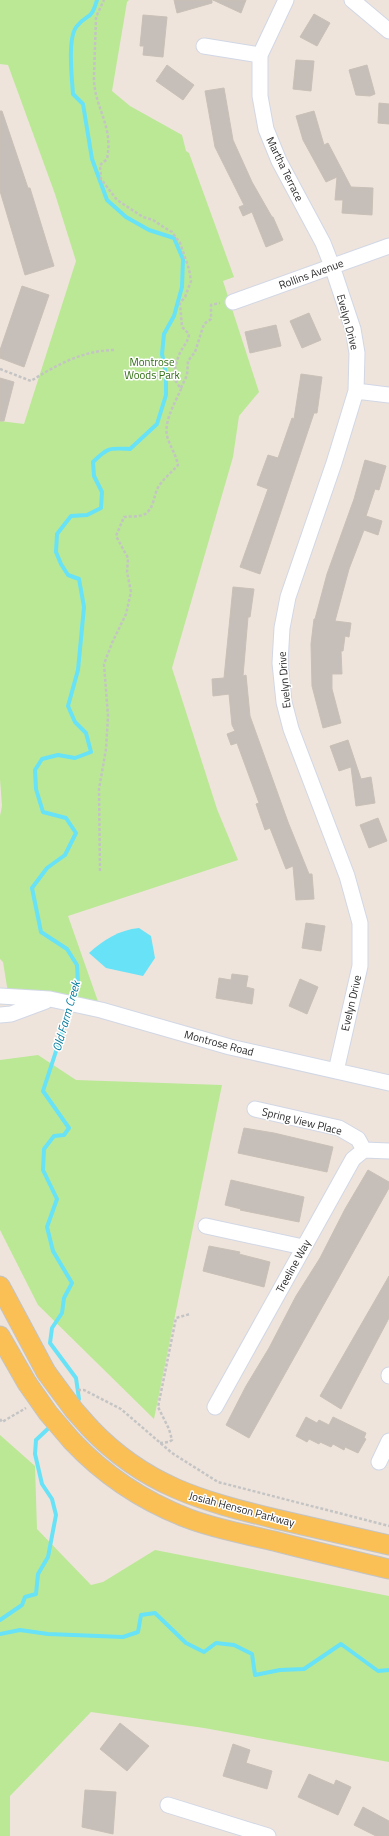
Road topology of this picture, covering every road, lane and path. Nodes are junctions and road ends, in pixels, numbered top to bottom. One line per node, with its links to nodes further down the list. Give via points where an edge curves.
1 (104, 0): 12 (path, via 96,17 93,84 108,132 109,147 106,159 100,164 101,179 117,200 172,232 185,256 191,281 180,303 180,315 182,328 190,334 188,342 178,356 173,377)
2 (286, 0): 6 (street, Martha Terrace)
3 (352, 0): 4 (street)
4 (389, 31)
5 (204, 46): 6 (street)
6 (260, 55): 8 (street, Martha Terrace, via 260,96 266,129 279,161 323,243)
7 (389, 246): 8 (street, Rollins Avenue)
8 (332, 266): 9 (street, Rollins Avenue); 13 (street, Evelyn Drive, via 353,329 357,353)
9 (233, 302): 12 (path, via 211,305 211,319 204,324)
10 (115, 350): 11 (path, via 105,350 68,360 31,381)
11 (0, 369)
12 (180, 388): 15 (path, via 166,429 169,443 177,455 178,465 157,487 148,512 142,516 124,517 116,536 128,558 130,592 126,614 104,664 108,716 106,749 99,788)
13 (356, 390): 14 (street); 19 (street, Evelyn Drive, via 288,597 282,628 280,663 284,702 291,729 347,876 360,922 360,966)
14 (389, 395)
15 (100, 871)
16 (0, 996): 17 (street, Montrose Road)
17 (50, 999): 18 (street, via 11,1014); 19 (street, Montrose Road, via 101,1010 230,1047)
18 (0, 1015)
19 (336, 1071): 20 (street, Montrose Road)
20 (389, 1083)
21 (255, 1109): 22 (street, Spring View Place, via 339,1128 358,1139)
22 (364, 1150): 23 (street); 25 (street, Treeline Way, via 353,1159)
23 (389, 1151)
24 (206, 1226): 25 (street)
25 (303, 1247): 30 (street, Treeline Way)
26 (0, 1286): 35 (main road, Josiah Henson Parkway, bridge, via 46,1372 74,1410 115,1452 146,1473 198,1498)
27 (190, 1314): 32 (path, via 176,1318 158,1407 172,1440)
28 (0, 1336): 36 (main road, Josiah Henson Parkway, bridge, via 27,1383 72,1441 113,1478 146,1499 187,1518 217,1527)
29 (84, 1390): 32 (path, via 121,1409)
30 (215, 1407)
31 (389, 1441): 33 (street)
32 (160, 1443): 34 (path, via 218,1482)
33 (379, 1462)
34 (389, 1526)
35 (389, 1545)
36 (389, 1570)
37 (168, 1805): 38 (street)
38 (268, 1836)

